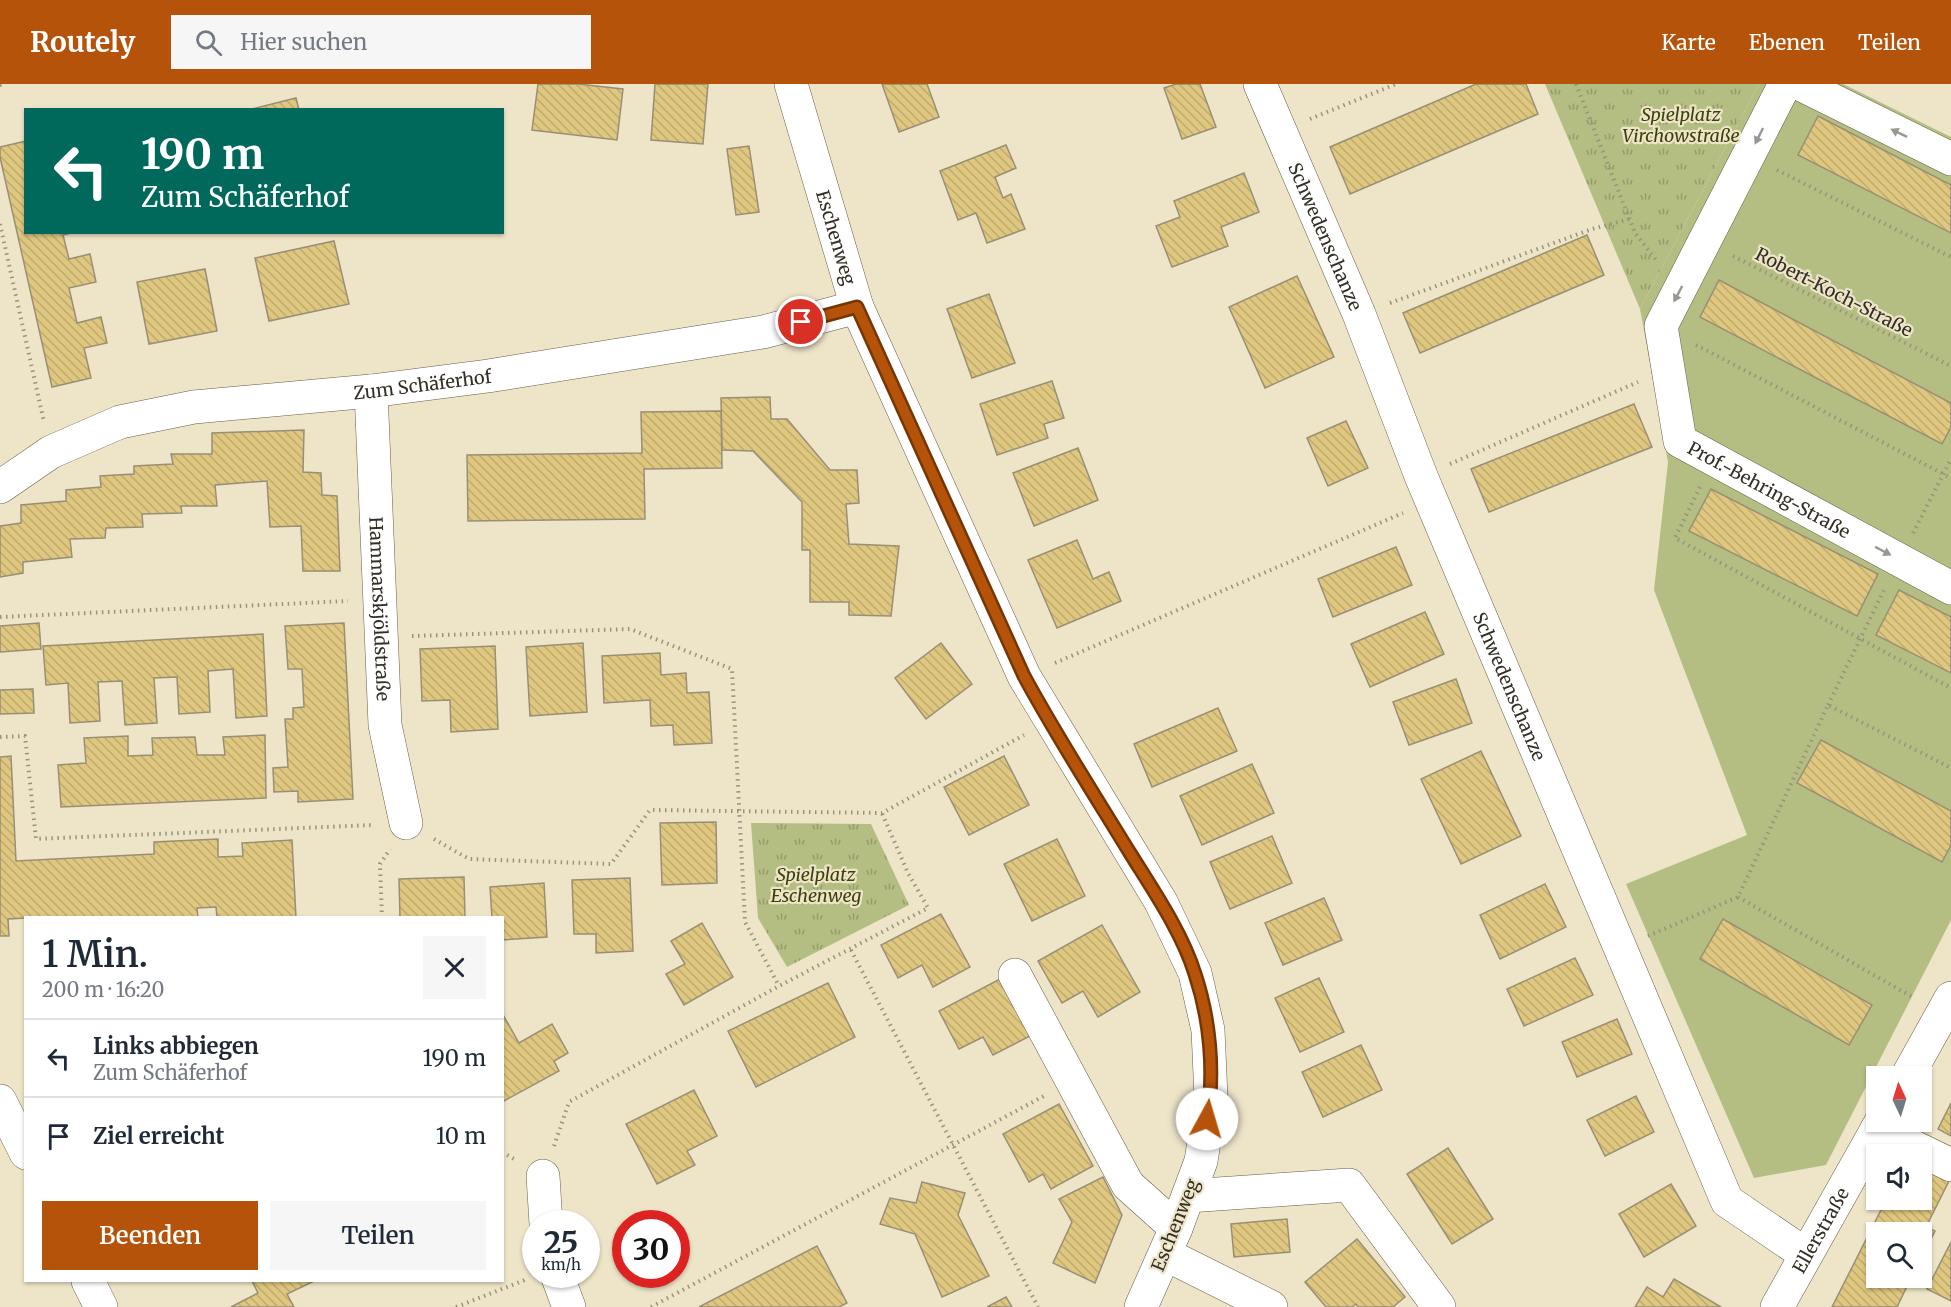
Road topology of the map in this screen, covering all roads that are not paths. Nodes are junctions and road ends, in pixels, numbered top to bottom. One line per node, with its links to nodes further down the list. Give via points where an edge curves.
1 (791, 84): 6 (street, Eschenweg)
2 (1260, 84): 23 (street, Schwedenschanze, via 1727,1201)
3 (1785, 84): 9 (street, Prof.-Behring-Straße, one-way to 9, via 1661,326 1680,441)
4 (1800, 84): 5 (street, one-way to 4)
5 (1951, 159)
6 (857, 307): 7 (street, Zum Schäferhof, via 763,332); 20 (street, Eschenweg, via 1024,676 1161,902 1195,973 1208,1030 1211,1097 1201,1161)
7 (371, 391): 8 (street, Zum Schäferhof, via 194,407 120,422 51,452); 10 (street, Hammarskjöldstraße, via 386,725)
8 (1, 484)
9 (1951, 588)
10 (406, 823)
11 (1015, 975): 22 (street, via 1128,1185)
12 (1947, 1006): 13 (street)
13 (1913, 1066)
14 (0, 1101): 17 (street)
15 (1876, 1132): 23 (street, Ellerstraße)
16 (1890, 1132): 18 (street)
17 (24, 1149)
18 (1951, 1165)
19 (543, 1176): 21 (street)
20 (1188, 1196): 22 (street, Eschenweg); 30 (street, via 1349,1185)
21 (545, 1210)
22 (1171, 1241): 28 (street, Eschenweg); 29 (street)
23 (1805, 1254): 31 (street, Ellerstraße)
24 (88, 1282): 26 (street)
25 (552, 1288): 27 (street)
26 (101, 1307)
27 (569, 1307)
28 (1142, 1307)
29 (1271, 1307)
30 (1439, 1307)
31 (1777, 1307)

